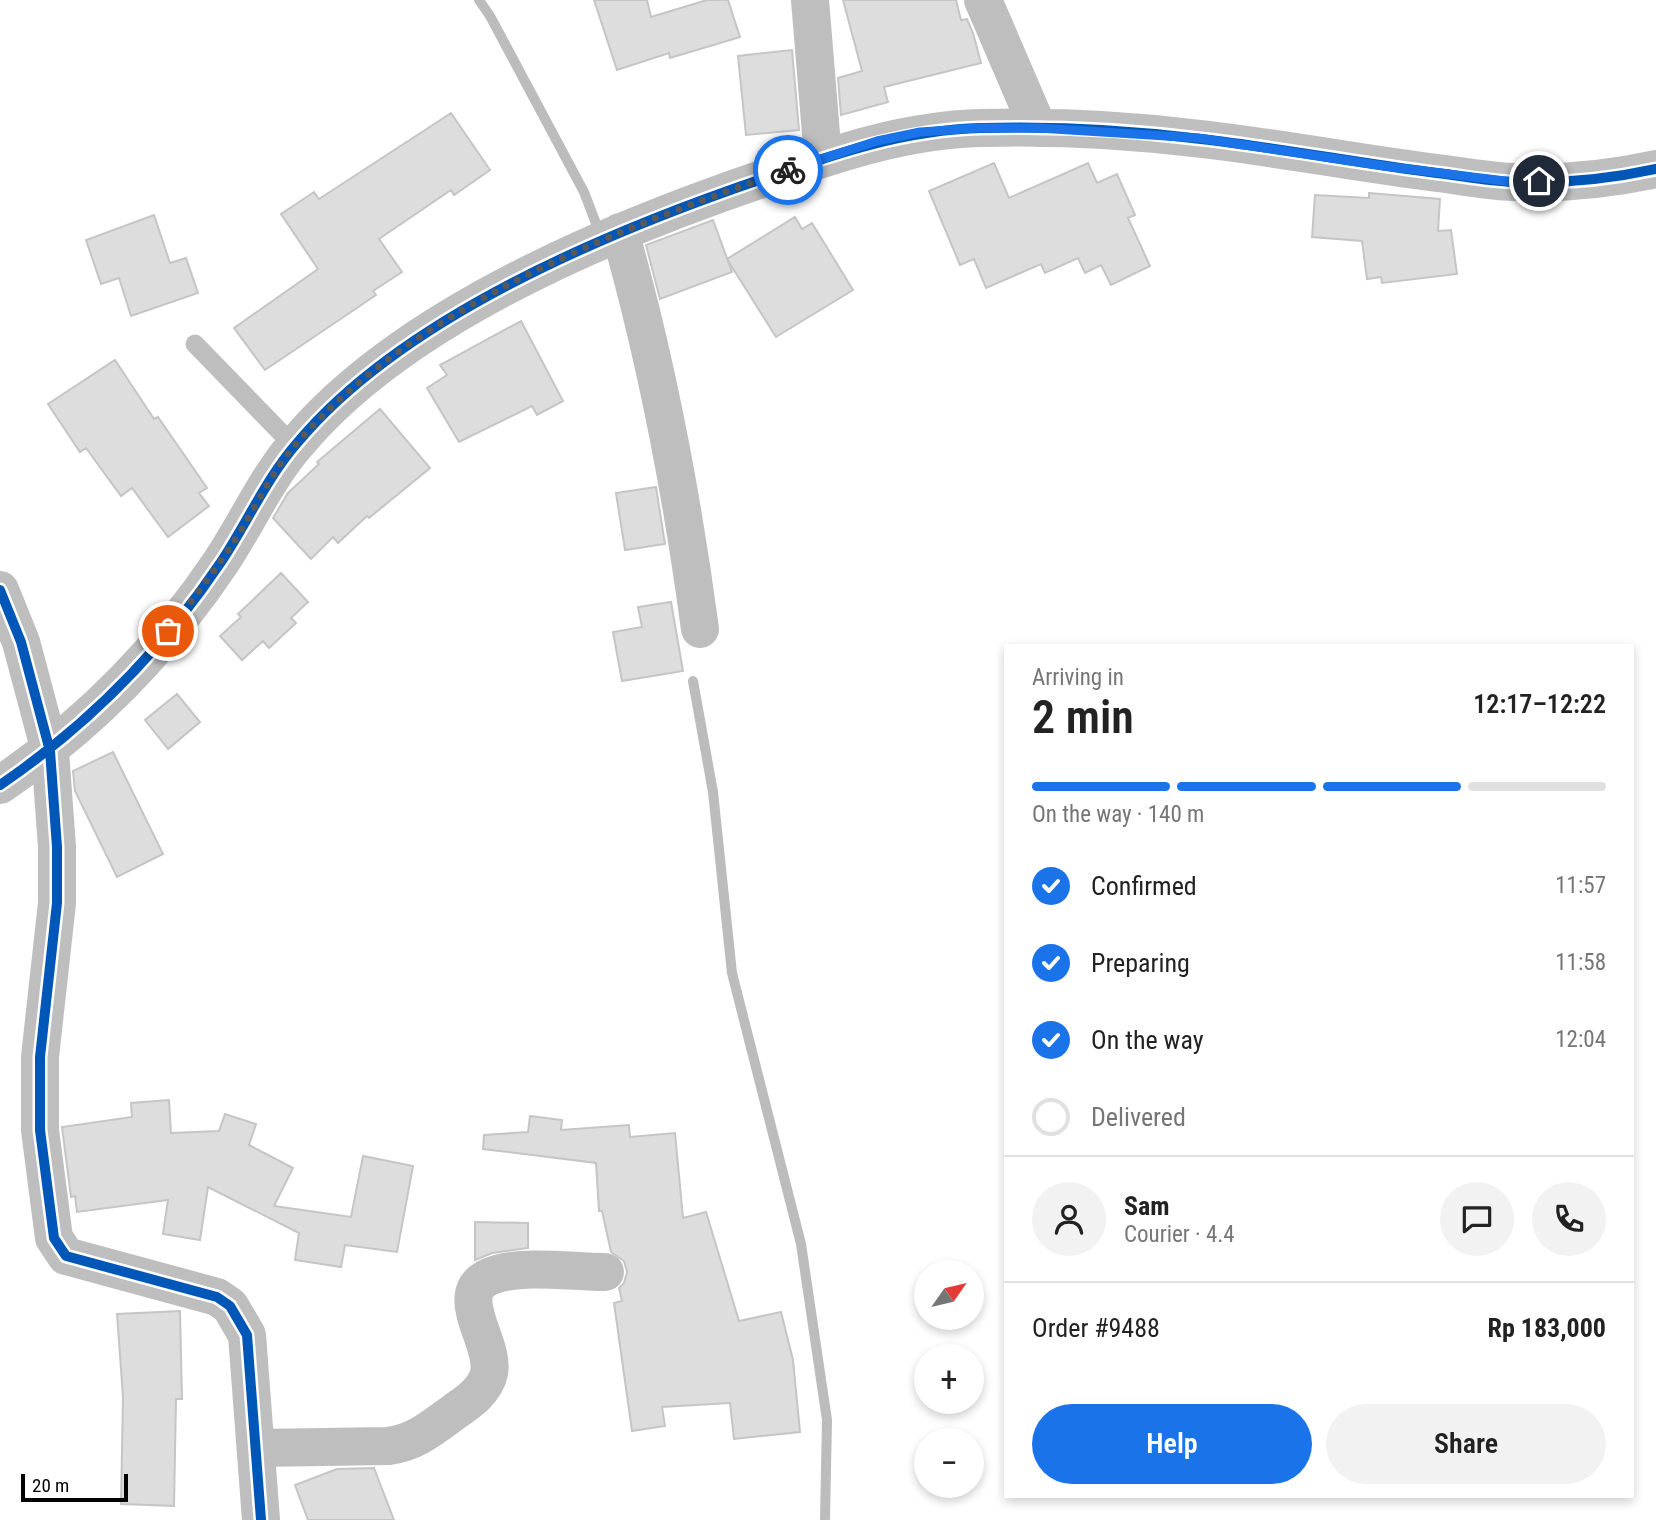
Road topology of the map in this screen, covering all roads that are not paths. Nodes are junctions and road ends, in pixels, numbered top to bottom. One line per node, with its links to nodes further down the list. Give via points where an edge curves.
1 (810, 0): 4 (street)
2 (983, 0): 3 (street)
3 (1038, 128): 4 (street, via 920,132); 5 (street, via 1198,138 1513,182 1615,178)
4 (823, 158): 6 (street)
5 (1656, 169)
6 (620, 232): 8 (street, via 515,282 428,331 320,416); 10 (street, via 673,447)
7 (195, 345): 8 (lane)
8 (294, 446): 11 (street, via 218,566 168,631 123,684)
9 (0, 590): 11 (street, via 21,642)
10 (700, 629)
11 (50, 751): 12 (street); 14 (street, via 57,902 40,1057 40,1130 54,1238 66,1256 217,1297 230,1306 247,1335)
12 (0, 785)
13 (605, 1272): 14 (street, via 511,1271 483,1281 474,1292 472,1307 489,1356 485,1384 420,1437 388,1446)
14 (257, 1448): 15 (street)
15 (261, 1520)

